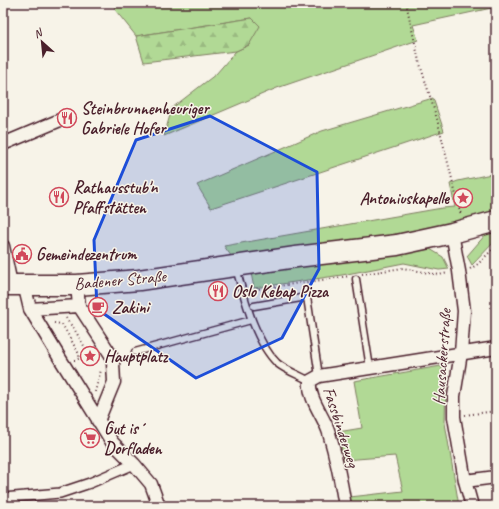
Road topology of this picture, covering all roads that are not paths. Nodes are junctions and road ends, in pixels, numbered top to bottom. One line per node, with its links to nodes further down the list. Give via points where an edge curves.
1 (65, 118): 2 (street)
2 (3, 144)
3 (496, 221): 4 (main road, Badener Straße)
4 (458, 232): 6 (main road, Badener Straße, via 398,245); 16 (street, Hausackerstraße, via 464,311)
5 (3, 246): 8 (street)
6 (236, 267): 9 (main road, Badener Straße, via 139,280); 13 (lane, Fassbinderweg)
7 (356, 277): 17 (lane)
8 (13, 284): 9 (main road, Badener Straße); 12 (street)
9 (77, 285): 10 (street)
10 (79, 306): 12 (street); 19 (street, via 113,363 114,382)
11 (254, 306): 18 (lane, via 307,297)
12 (30, 309): 19 (street)
13 (252, 320): 15 (lane); 18 (lane, Fassbinderweg, via 278,364)
14 (496, 348): 16 (street)
15 (135, 352)
16 (461, 353): 17 (street); 22 (street, Hausackerstraße, via 454,396 454,417)
17 (370, 368): 18 (street)
18 (314, 379): 25 (street, Fassbinderweg, via 309,389 328,431)
19 (98, 421): 20 (street, via 112,442)
20 (134, 464): 23 (street, via 60,493); 24 (street, via 151,484)
21 (496, 476): 22 (street)
22 (464, 481): 26 (street, Hausackerstraße)
23 (3, 498)
24 (159, 506)
25 (345, 506)
26 (472, 506)

